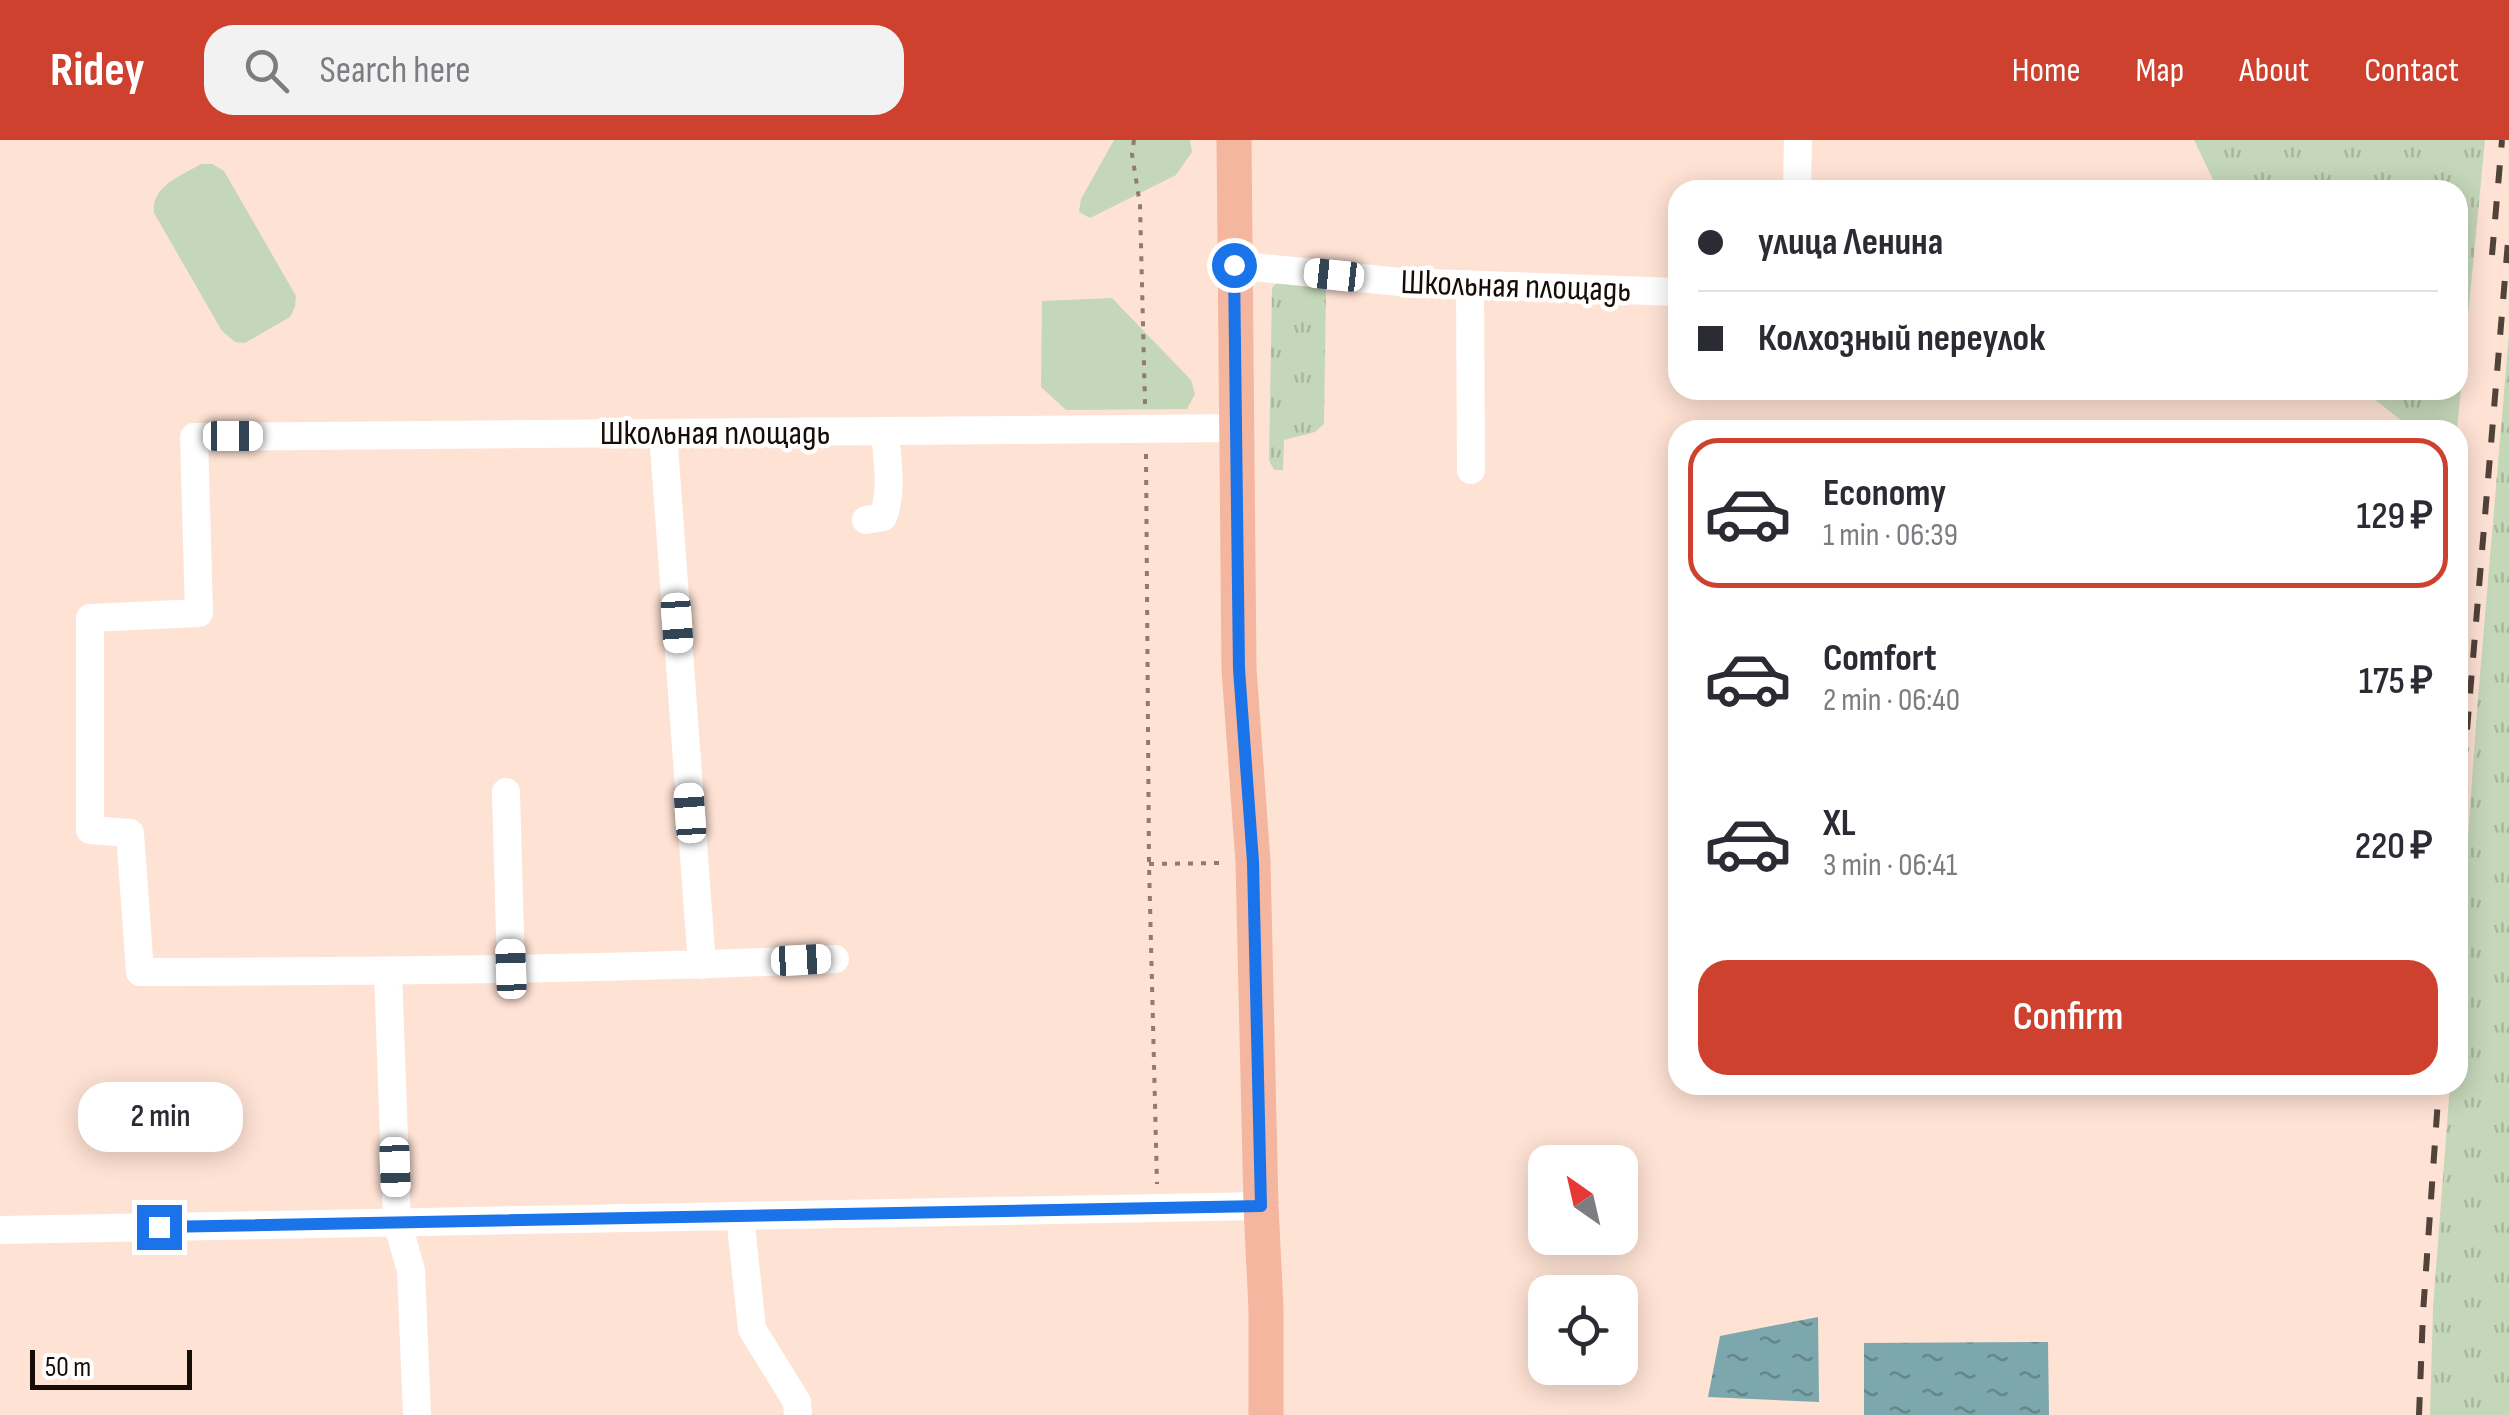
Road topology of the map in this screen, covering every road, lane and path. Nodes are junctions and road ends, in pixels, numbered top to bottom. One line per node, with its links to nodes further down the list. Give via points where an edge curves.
1 (1134, 140): 9 (path)
2 (1234, 140): 5 (main road)
3 (1798, 140): 4 (street)
4 (1796, 180)
5 (1234, 265): 6 (street, Школьная площадь); 8 (main road)
6 (1470, 284): 7 (street, Школьная площадь); 12 (street)
7 (1668, 292)
8 (1236, 428): 9 (street, Школьная площадь); 15 (main road, via 1239,669)
9 (1146, 429): 10 (street, Школьная площадь); 16 (path)
10 (885, 431): 11 (street, Школьная площадь); 13 (street, via 887,508 883,517)
11 (663, 433): 18 (street); 20 (street, Школьная площадь, via 194,437 199,613 90,618 90,830 130,833 140,972)
12 (1471, 470)
13 (866, 520)
14 (506, 792): 19 (street)
15 (1253, 862): 16 (path); 21 (main road)
16 (1149, 864): 22 (path)
17 (834, 959): 18 (street)
18 (702, 966): 19 (street)
19 (511, 969): 20 (street)
20 (388, 971): 24 (street)
21 (1261, 1206): 22 (street); 28 (main road)
22 (1158, 1208): 23 (street)
23 (740, 1216): 24 (street); 27 (street, via 752,1329 797,1402)
24 (397, 1222): 25 (street); 26 (street, via 411,1270)
25 (0, 1230)
26 (417, 1415)
27 (798, 1415)
28 (1266, 1415)

